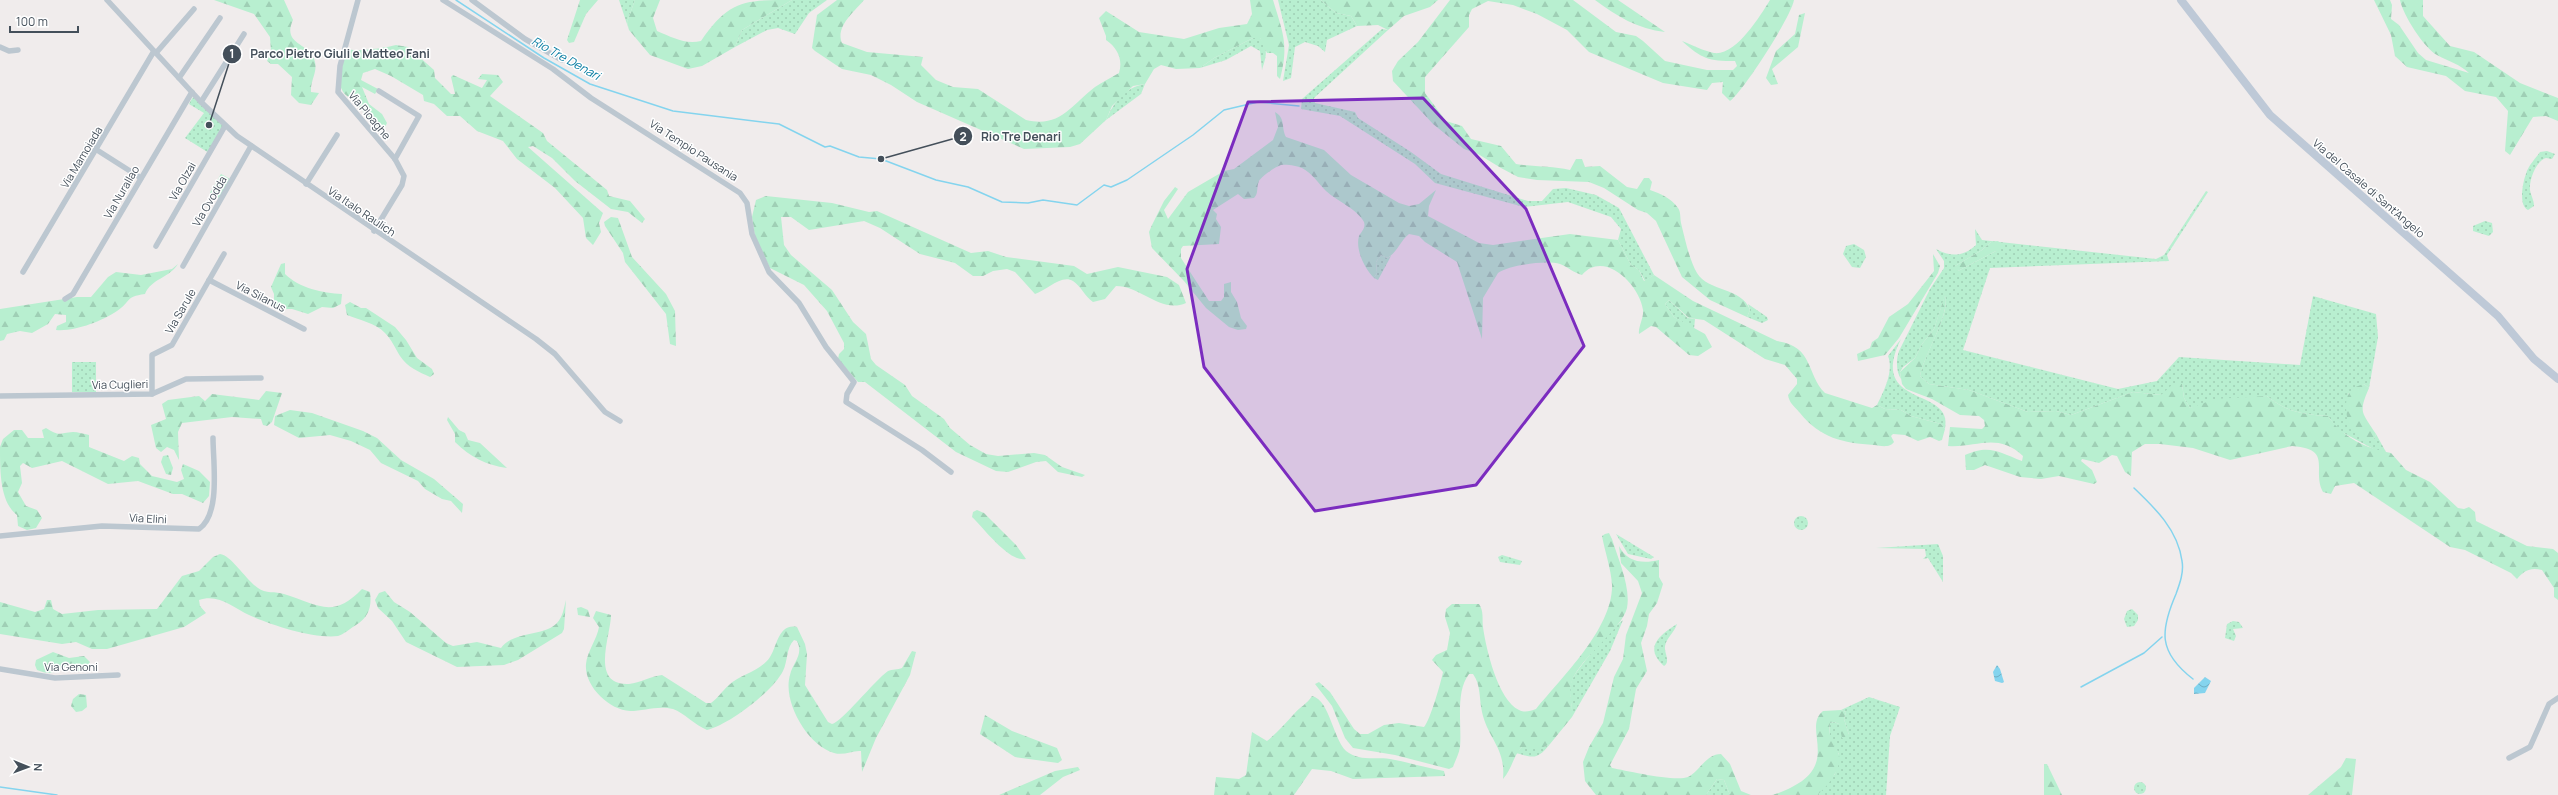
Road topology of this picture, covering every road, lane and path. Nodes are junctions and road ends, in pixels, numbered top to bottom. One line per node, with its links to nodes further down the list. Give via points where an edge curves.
1 (107, 0): 11 (street, Via Italo Raulich)
2 (358, 0): 21 (street, Via Ploaghe, via 340,66 338,90 344,102)
3 (443, 0): 38 (street, Via Tempio Pausania, via 553,69 592,98 740,193 747,202 752,234 769,272 799,303 826,347 854,382 847,394 846,402 922,450)
4 (472, 0): 12 (street, via 525,39)
5 (2181, 0): 33 (main road, Via del Casale di Sant'Angelo, via 2270,115 2498,316 2534,359)
6 (194, 9): 11 (street, Via Mamoiada)
7 (220, 18): 13 (street)
8 (244, 34): 16 (street)
9 (0, 47): 10 (street, via 9,51)
10 (18, 50)
11 (155, 52): 13 (street, Via Italo Raulich); 20 (street, Via Mamoiada)
12 (562, 60)
13 (179, 78): 15 (street, Via Italo Raulich)
14 (379, 91): 21 (street, via 419,116)
15 (192, 92): 16 (street, Via Italo Raulich); 22 (street, Via Nurallao)
16 (201, 102): 17 (street, Via Italo Raulich)
17 (226, 126): 19 (street, Via Italo Raulich); 25 (street, Via Olzai)
18 (337, 135): 23 (street)
19 (251, 146): 23 (street, Via Italo Raulich); 27 (street, Via Ovodda)
20 (97, 150): 22 (street); 28 (street, Via Mamoiada)
21 (395, 159): 24 (street, Via Ploaghe, via 404,174 404,180)
22 (141, 178): 30 (street, Via Nurallao, via 72,295)
23 (306, 184): 24 (street, Via Italo Raulich)
24 (374, 231): 36 (street, Via Italo Raulich, via 536,339 554,354 605,412)
25 (156, 246)
26 (224, 254): 29 (street, Via Sarule)
27 (184, 266)
28 (23, 272)
29 (209, 280): 31 (street, Via Silanus); 34 (street, Via Sarule, via 172,346 152,355)
30 (65, 299)
31 (304, 329)
32 (261, 378): 34 (street, Via Cuglieri, via 186,379)
33 (2558, 379)
34 (152, 394): 35 (street, Via Cuglieri)
35 (0, 396)
36 (620, 421)
37 (213, 438): 39 (street, Via Elini, via 213,504 207,520 198,530 102,526)
38 (950, 472)
39 (0, 536)
40 (0, 669): 41 (street, Via Genoni, via 55,678)
41 (118, 675)
42 (2558, 698): 43 (street, via 2549,704 2530,747)
43 (2510, 758)

